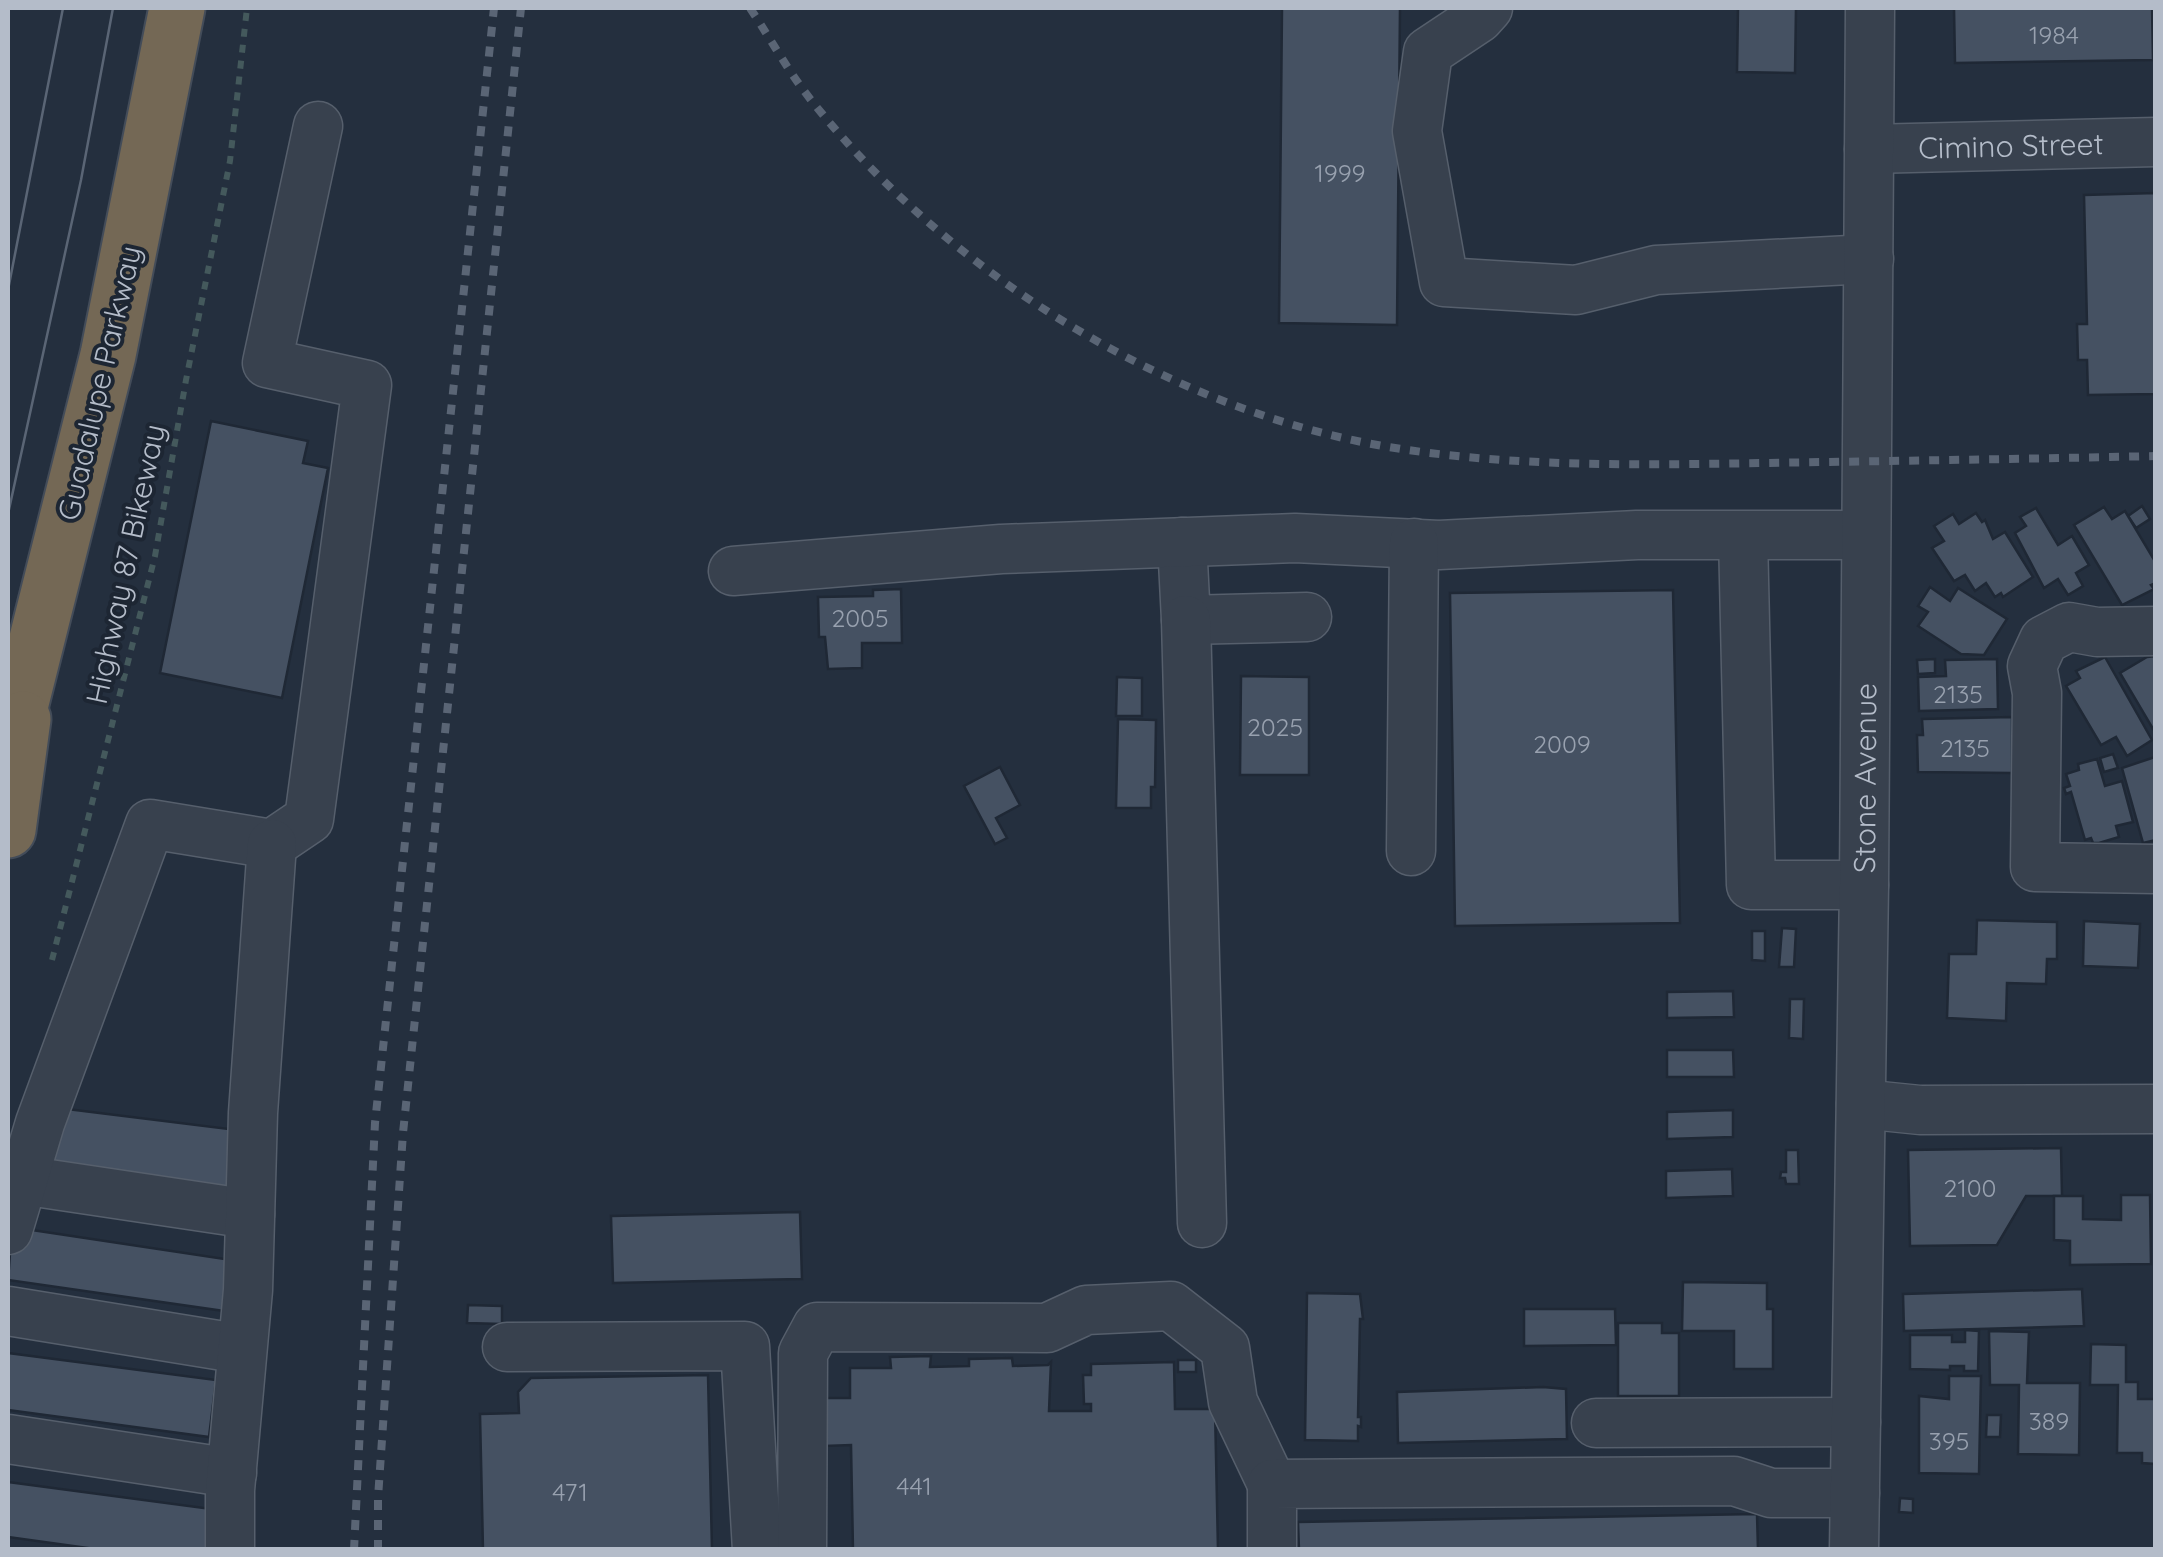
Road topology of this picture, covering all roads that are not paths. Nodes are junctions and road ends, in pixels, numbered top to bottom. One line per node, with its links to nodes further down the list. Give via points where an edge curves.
1 (176, 8): 16 (highway, Guadalupe Parkway, via 108,356)
2 (1488, 8): 7 (street, via 1428,52 1417,131 1444,282 1576,290 1656,270)
3 (1870, 8): 6 (street, Stone Avenue)
4 (318, 126): 19 (street, via 267,362 366,385 309,819)
5 (2156, 142): 6 (street, Cimino Street)
6 (1869, 148): 7 (street, Stone Avenue)
7 (1869, 258): 8 (street, Stone Avenue)
8 (1866, 535): 9 (street); 22 (street, Stone Avenue)
9 (1743, 536): 11 (street); 22 (street, via 1751,884)
10 (1182, 542): 11 (street); 12 (street, via 1001,549); 14 (street)
11 (1414, 543): 20 (street)
12 (733, 572)
13 (1306, 617): 14 (street)
14 (1186, 620): 27 (street)
15 (2156, 631): 21 (street, via 2069,627 2044,640 2032,666 2036,867)
16 (28, 678): 17 (highway, Guadalupe Parkway); 18 (highway)
17 (8, 755)
18 (8, 830)
19 (272, 844): 25 (street, via 150,824); 26 (street)
20 (1410, 850)
21 (2156, 869)
22 (1864, 884): 23 (street, Stone Avenue)
23 (1860, 1104): 24 (street); 32 (street, Stone Avenue)
24 (2156, 1109)
25 (22, 1180): 26 (street); 28 (street)
26 (250, 1214): 31 (street)
27 (1202, 1222)
28 (8, 1230)
29 (8, 1312): 31 (street)
30 (508, 1346): 39 (street, via 745,1346)
31 (242, 1349): 35 (street)
32 (1856, 1422): 33 (street); 37 (street, Stone Avenue)
33 (1596, 1423)
34 (8, 1439): 35 (street)
35 (232, 1473): 38 (street)
36 (1272, 1484): 37 (street, via 1734,1481 1771,1493); 40 (street, via 1233,1402 1225,1348 1171,1306 1086,1310 1047,1328 817,1327 803,1353); 41 (street)
37 (1855, 1493): 42 (street, Stone Avenue)
38 (230, 1550)
39 (756, 1550)
40 (802, 1550)
41 (1272, 1550)
42 (1854, 1550)

